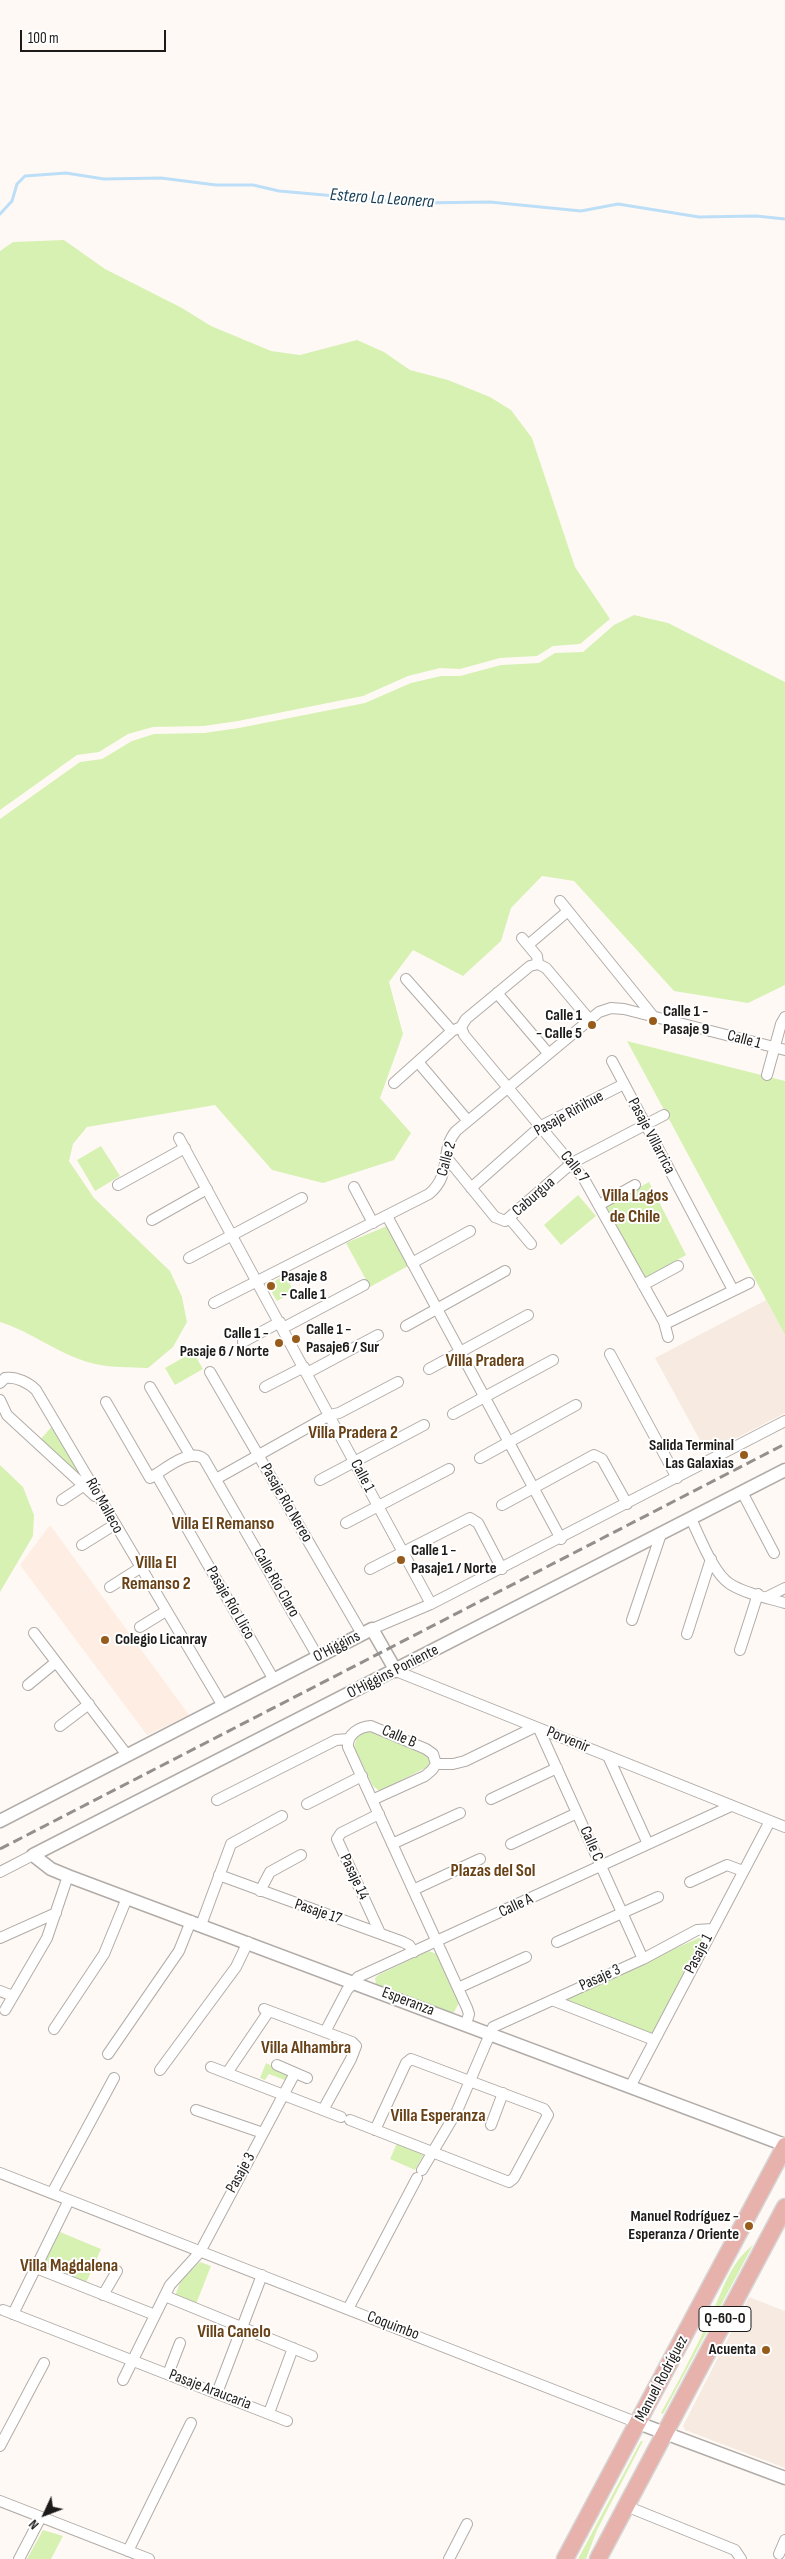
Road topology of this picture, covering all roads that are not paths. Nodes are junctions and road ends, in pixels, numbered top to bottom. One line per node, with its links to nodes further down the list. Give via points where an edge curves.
1 (560, 901): 2 (street)
2 (568, 911): 3 (street, via 525,941 537,956); 6 (street)
3 (538, 964): 5 (street, via 530,966); 8 (street, via 546,968)
4 (406, 979): 9 (street, Calle 7)
5 (497, 993): 9 (street); 12 (street)
6 (654, 1016): 8 (street, Calle 1, via 618,1008 599,1012); 10 (street, Calle 1)
7 (785, 1018): 10 (street)
8 (589, 1019): 12 (street, Calle 2)
9 (457, 1029): 14 (street); 18 (street, Calle 7)
10 (774, 1048): 11 (street, Calle 1); 15 (street)
11 (785, 1050)
12 (548, 1053): 18 (street, Calle 2)
13 (612, 1061): 17 (street, Pasaje Villarrica)
14 (418, 1062): 16 (street); 20 (street)
15 (767, 1075)
16 (394, 1083)
17 (624, 1084): 21 (street, Pasaje Villarrica); 22 (street, Pasaje Riñihue)
18 (508, 1087): 20 (street, Calle 2); 22 (street, Calle 7)
19 (664, 1116): 21 (street, Caburgua)
20 (468, 1121): 25 (street, Calle 2, via 451,1138)
21 (646, 1125): 26 (street, Caburgua); 49 (street, Pasaje Villarrica)
22 (541, 1126): 26 (street, Calle 7); 30 (street, Pasaje Riñihue)
23 (179, 1138): 24 (street, Calle 1)
24 (185, 1148): 27 (street); 31 (street, Calle 1)
25 (447, 1158): 30 (street, Caburgua); 34 (street, Calle 2, via 444,1174 435,1189)
26 (572, 1163): 33 (street, Calle 7); 35 (street, Caburgua)
27 (118, 1185)
28 (635, 1185): 33 (street)
29 (354, 1187): 37 (street)
30 (471, 1188): 35 (street, Caburgua, via 497,1219 505,1221)
31 (207, 1189): 36 (street); 39 (street, Calle 1)
32 (302, 1198): 39 (street)
33 (599, 1204): 48 (street, Calle 7)
34 (386, 1216): 37 (street, Calle 2); 42 (street)
35 (510, 1218): 40 (street)
36 (152, 1220)
37 (373, 1223): 45 (street, Calle 2)
38 (470, 1231): 42 (street)
39 (232, 1235): 41 (street); 45 (street, Calle 1)
40 (530, 1244)
41 (188, 1258)
42 (412, 1262): 51 (street)
43 (678, 1266): 48 (street)
44 (505, 1271): 51 (street)
45 (258, 1281): 50 (street, Calle 2); 54 (street, Calle 1)
46 (749, 1282): 49 (street)
47 (364, 1284): 54 (street)
48 (643, 1285): 53 (street, Calle 7)
49 (733, 1290): 53 (street)
50 (214, 1303)
51 (436, 1309): 55 (street); 59 (street)
52 (528, 1315): 59 (street)
53 (664, 1322): 57 (street, Calle 7)
54 (281, 1325): 58 (street); 63 (street, Calle 1)
55 (406, 1326)
56 (378, 1335): 63 (street)
57 (668, 1337)
58 (243, 1342)
59 (460, 1352): 62 (street); 69 (street)
60 (610, 1354): 85 (street)
61 (552, 1360): 69 (street)
62 (429, 1369)
63 (305, 1370): 68 (street); 74 (street, Calle 1)
64 (210, 1372): 79 (street, Pasaje Río Nereo)
65 (1, 1381): 91 (street, Río Malleco, via 12,1377 36,1390)
66 (398, 1382): 74 (street)
67 (150, 1387): 78 (street)
68 (266, 1387)
69 (484, 1397): 73 (street); 77 (street)
70 (0, 1400): 88 (street, via 7,1415)
71 (106, 1402): 84 (street, Pasaje Río Llico)
72 (576, 1405): 77 (street)
73 (453, 1414)
74 (330, 1416): 79 (street); 81 (street, Calle 1)
75 (785, 1421): 85 (street, O'Higgins)
76 (424, 1425): 81 (street)
77 (509, 1442): 80 (street); 89 (street)
78 (190, 1455): 84 (street); 86 (street, Calle Río Claro, via 202,1457)
79 (258, 1455): 86 (street); 116 (street, Pasaje Río Nereo)
80 (480, 1458)
81 (355, 1462): 87 (street); 95 (street, Calle 1)
82 (449, 1468): 95 (street)
83 (785, 1470): 90 (street, O'Higgins Poniente)
84 (153, 1476): 123 (street, Pasaje Río Llico)
85 (677, 1478): 94 (street, O'Higgins)
86 (216, 1479): 120 (street, Calle Río Claro)
87 (320, 1480)
88 (83, 1486): 91 (street); 92 (street)
89 (533, 1487): 93 (street); 94 (street, via 597,1455); 100 (street)
90 (742, 1492): 96 (street, O'Higgins Poniente); 103 (street)
91 (98, 1498): 98 (street, Río Malleco)
92 (62, 1500)
93 (502, 1504)
94 (627, 1504): 100 (street, O'Higgins)
95 (378, 1506): 97 (street); 102 (street, Calle 1)
96 (691, 1519): 99 (street, O'Higgins Poniente); 104 (street)
97 (346, 1523)
98 (114, 1525): 101 (street); 105 (street, Río Malleco)
99 (661, 1534): 114 (street); 122 (street, O'Higgins Poniente)
100 (561, 1539): 106 (street, O'Higgins)
101 (82, 1545)
102 (403, 1552): 106 (street, via 472,1518 478,1523); 107 (street); 111 (street, Calle 1)
103 (774, 1553)
104 (712, 1560): 110 (street, via 719,1574 730,1584); 118 (street)
105 (140, 1568): 108 (street); 113 (street, Río Malleco)
106 (502, 1568): 111 (street, O'Higgins)
107 (370, 1569)
108 (110, 1587)
109 (785, 1588): 110 (street)
110 (763, 1596): 112 (street); 119 (street)
111 (431, 1604): 116 (street, O'Higgins)
112 (785, 1604)
113 (166, 1612): 115 (street); 126 (street, Río Malleco)
114 (632, 1620)
115 (140, 1627)
116 (367, 1631): 120 (street, O'Higgins); 122 (street)
117 (34, 1633): 121 (street)
118 (687, 1634)
119 (740, 1650)
120 (318, 1657): 123 (street, O'Higgins)
121 (56, 1662): 124 (street); 125 (street)
122 (396, 1671): 128 (street, Porvenir); 150 (street, O'Higgins Poniente)
123 (274, 1680): 126 (street, O'Higgins)
124 (28, 1684)
125 (89, 1704): 127 (street); 130 (street)
126 (223, 1706): 130 (street, O'Higgins)
127 (60, 1726)
128 (537, 1728): 131 (street, Porvenir); 132 (street, via 465,1761); 133 (street, Calle C)
129 (348, 1739): 132 (street, Calle B, via 362,1727 371,1726 426,1749 433,1754); 134 (street, via 348,1747); 136 (street, via 336,1740)
130 (128, 1754): 144 (street, O'Higgins)
131 (608, 1756): 139 (street, Porvenir); 149 (street)
132 (436, 1764): 137 (street, via 425,1776)
133 (557, 1768): 135 (street); 141 (street, Calle C)
134 (362, 1776): 137 (street); 138 (street)
135 (491, 1799)
136 (217, 1800)
137 (372, 1800): 142 (street)
138 (307, 1804)
139 (731, 1806): 145 (street, Porvenir); 149 (street, Calle A)
140 (460, 1813): 147 (street)
141 (577, 1813): 148 (street); 153 (street, Calle C)
142 (379, 1814): 147 (street); 167 (street, Pasaje 14, via 341,1833 337,1839)
143 (282, 1816): 156 (street, via 232,1843)
144 (0, 1821)
145 (770, 1821): 146 (street, Porvenir); 154 (street, Pasaje 1)
146 (785, 1827)
147 (392, 1844): 159 (street)
148 (511, 1844)
149 (648, 1844): 153 (street, Calle A)
150 (33, 1855): 155 (street, O'Higgins Poniente); 157 (street, Esperanza, via 51,1869)
151 (301, 1856): 160 (street, via 270,1872)
152 (480, 1859): 159 (street)
153 (601, 1866): 163 (street, Calle C); 170 (street, Calle A)
154 (743, 1871): 158 (street, via 725,1865); 166 (street, Pasaje 1)
155 (0, 1872)
156 (219, 1875): 160 (street, Pasaje 17); 165 (street)
157 (68, 1876): 162 (street, Esperanza); 164 (street)
158 (690, 1882)
159 (413, 1890): 170 (street)
160 (260, 1891): 167 (street, Pasaje 17)
161 (658, 1897): 163 (street)
162 (127, 1898): 165 (street, Esperanza); 182 (street, via 104,1954)
163 (622, 1913): 171 (street); 174 (street, Calle C)
164 (56, 1914): 168 (street); 178 (street, via 41,1950)
165 (196, 1923): 169 (street, Esperanza); 186 (street)
166 (712, 1929): 174 (street, Pasaje 3, via 697,1930); 185 (street, Pasaje 1)
167 (380, 1934): 172 (street, Pasaje 17, via 410,1945)
168 (0, 1938)
169 (248, 1942): 175 (street, Esperanza); 189 (street, via 236,1967)
170 (437, 1942): 172 (street, Calle A); 176 (street)
171 (557, 1942)
172 (414, 1952): 175 (street, Calle A)
173 (526, 1957): 176 (street)
174 (643, 1959): 179 (street, Pasaje 3)
175 (354, 1981): 181 (street, Esperanza); 183 (street)
176 (458, 1988): 181 (street, via 469,2014)
177 (0, 1991): 178 (street)
178 (13, 1996): 180 (street)
179 (552, 2000): 184 (street, Pasaje 3, via 499,2023); 185 (street)
180 (5, 2010)
181 (466, 2024): 184 (street, Esperanza)
182 (54, 2029)
183 (326, 2032): 190 (street, via 267,2010); 199 (street, via 356,2046)
184 (489, 2033): 194 (street); 195 (street, Esperanza)
185 (654, 2040): 195 (street, Pasaje 1)
186 (108, 2054)
187 (277, 2065): 191 (street)
188 (211, 2067): 190 (street)
189 (160, 2070)
190 (227, 2073): 197 (street)
191 (295, 2073): 193 (street); 197 (street, Pasaje 3)
192 (114, 2078): 206 (street)
193 (307, 2078)
194 (470, 2080): 196 (street); 201 (street, via 414,2059 409,2060); 204 (street)
195 (630, 2087): 203 (street, Esperanza)
196 (503, 2093): 200 (street); 204 (street, via 548,2113 510,2181)
197 (284, 2095): 199 (street); 202 (street, Pasaje 3)
198 (196, 2110): 202 (street)
199 (323, 2110): 201 (street)
200 (491, 2125)
201 (375, 2130): 204 (street)
202 (263, 2133): 209 (street, Pasaje 3)
203 (785, 2145): 229 (main road, Manuel Rodríguez / Q-60-O)
204 (433, 2153): 215 (street)
205 (0, 2173): 206 (street, Coquimbo)
206 (52, 2193): 207 (street, Coquimbo)
207 (70, 2200): 209 (street, Coquimbo); 210 (street)
208 (785, 2207): 230 (main road, Manuel Rodríguez / Q-60-O)
209 (200, 2252): 212 (street, Coquimbo); 214 (street, Pasaje 3, via 174,2279)
210 (36, 2268): 213 (street); 221 (street, Pasaje Araucaria, via 8,2312)
211 (117, 2270): 213 (street)
212 (262, 2275): 215 (street, Coquimbo); 217 (street)
213 (103, 2295): 216 (street)
214 (165, 2296): 216 (street, Pasaje 3); 217 (street)
215 (348, 2309): 229 (street, Coquimbo)
216 (155, 2315): 221 (street, Pasaje 3)
217 (242, 2328): 219 (street); 225 (street)
218 (180, 2343): 223 (street)
219 (293, 2348): 220 (street); 226 (street)
220 (312, 2356)
221 (133, 2360): 223 (street, Pasaje Araucaria); 224 (street, Pasaje 3)
222 (44, 2363): 231 (street)
223 (168, 2374): 225 (street, Pasaje Araucaria)
224 (123, 2380)
225 (217, 2393): 226 (street, Pasaje Araucaria)
226 (269, 2413): 227 (street, Pasaje Araucaria)
227 (287, 2421)
228 (190, 2423): 238 (street)
229 (638, 2424): 230 (street, Coquimbo); 243 (main road, Manuel Rodríguez / Q-60-O)
230 (665, 2432): 232 (street, Coquimbo); 234 (main road, Manuel Rodríguez / Q-60-O)
231 (0, 2446)
232 (785, 2478)
233 (0, 2501): 235 (street)
234 (626, 2506): 244 (main road, Manuel Rodríguez / Q-60-O); 245 (street, via 735,2550)
235 (41, 2517): 238 (street); 240 (street)
236 (467, 2524): 242 (street)
237 (785, 2540): 239 (street)
238 (128, 2551): 241 (street)
239 (778, 2554)
240 (19, 2559)
241 (149, 2559)
242 (449, 2559)
243 (566, 2559)
244 (598, 2559)
245 (741, 2559)

